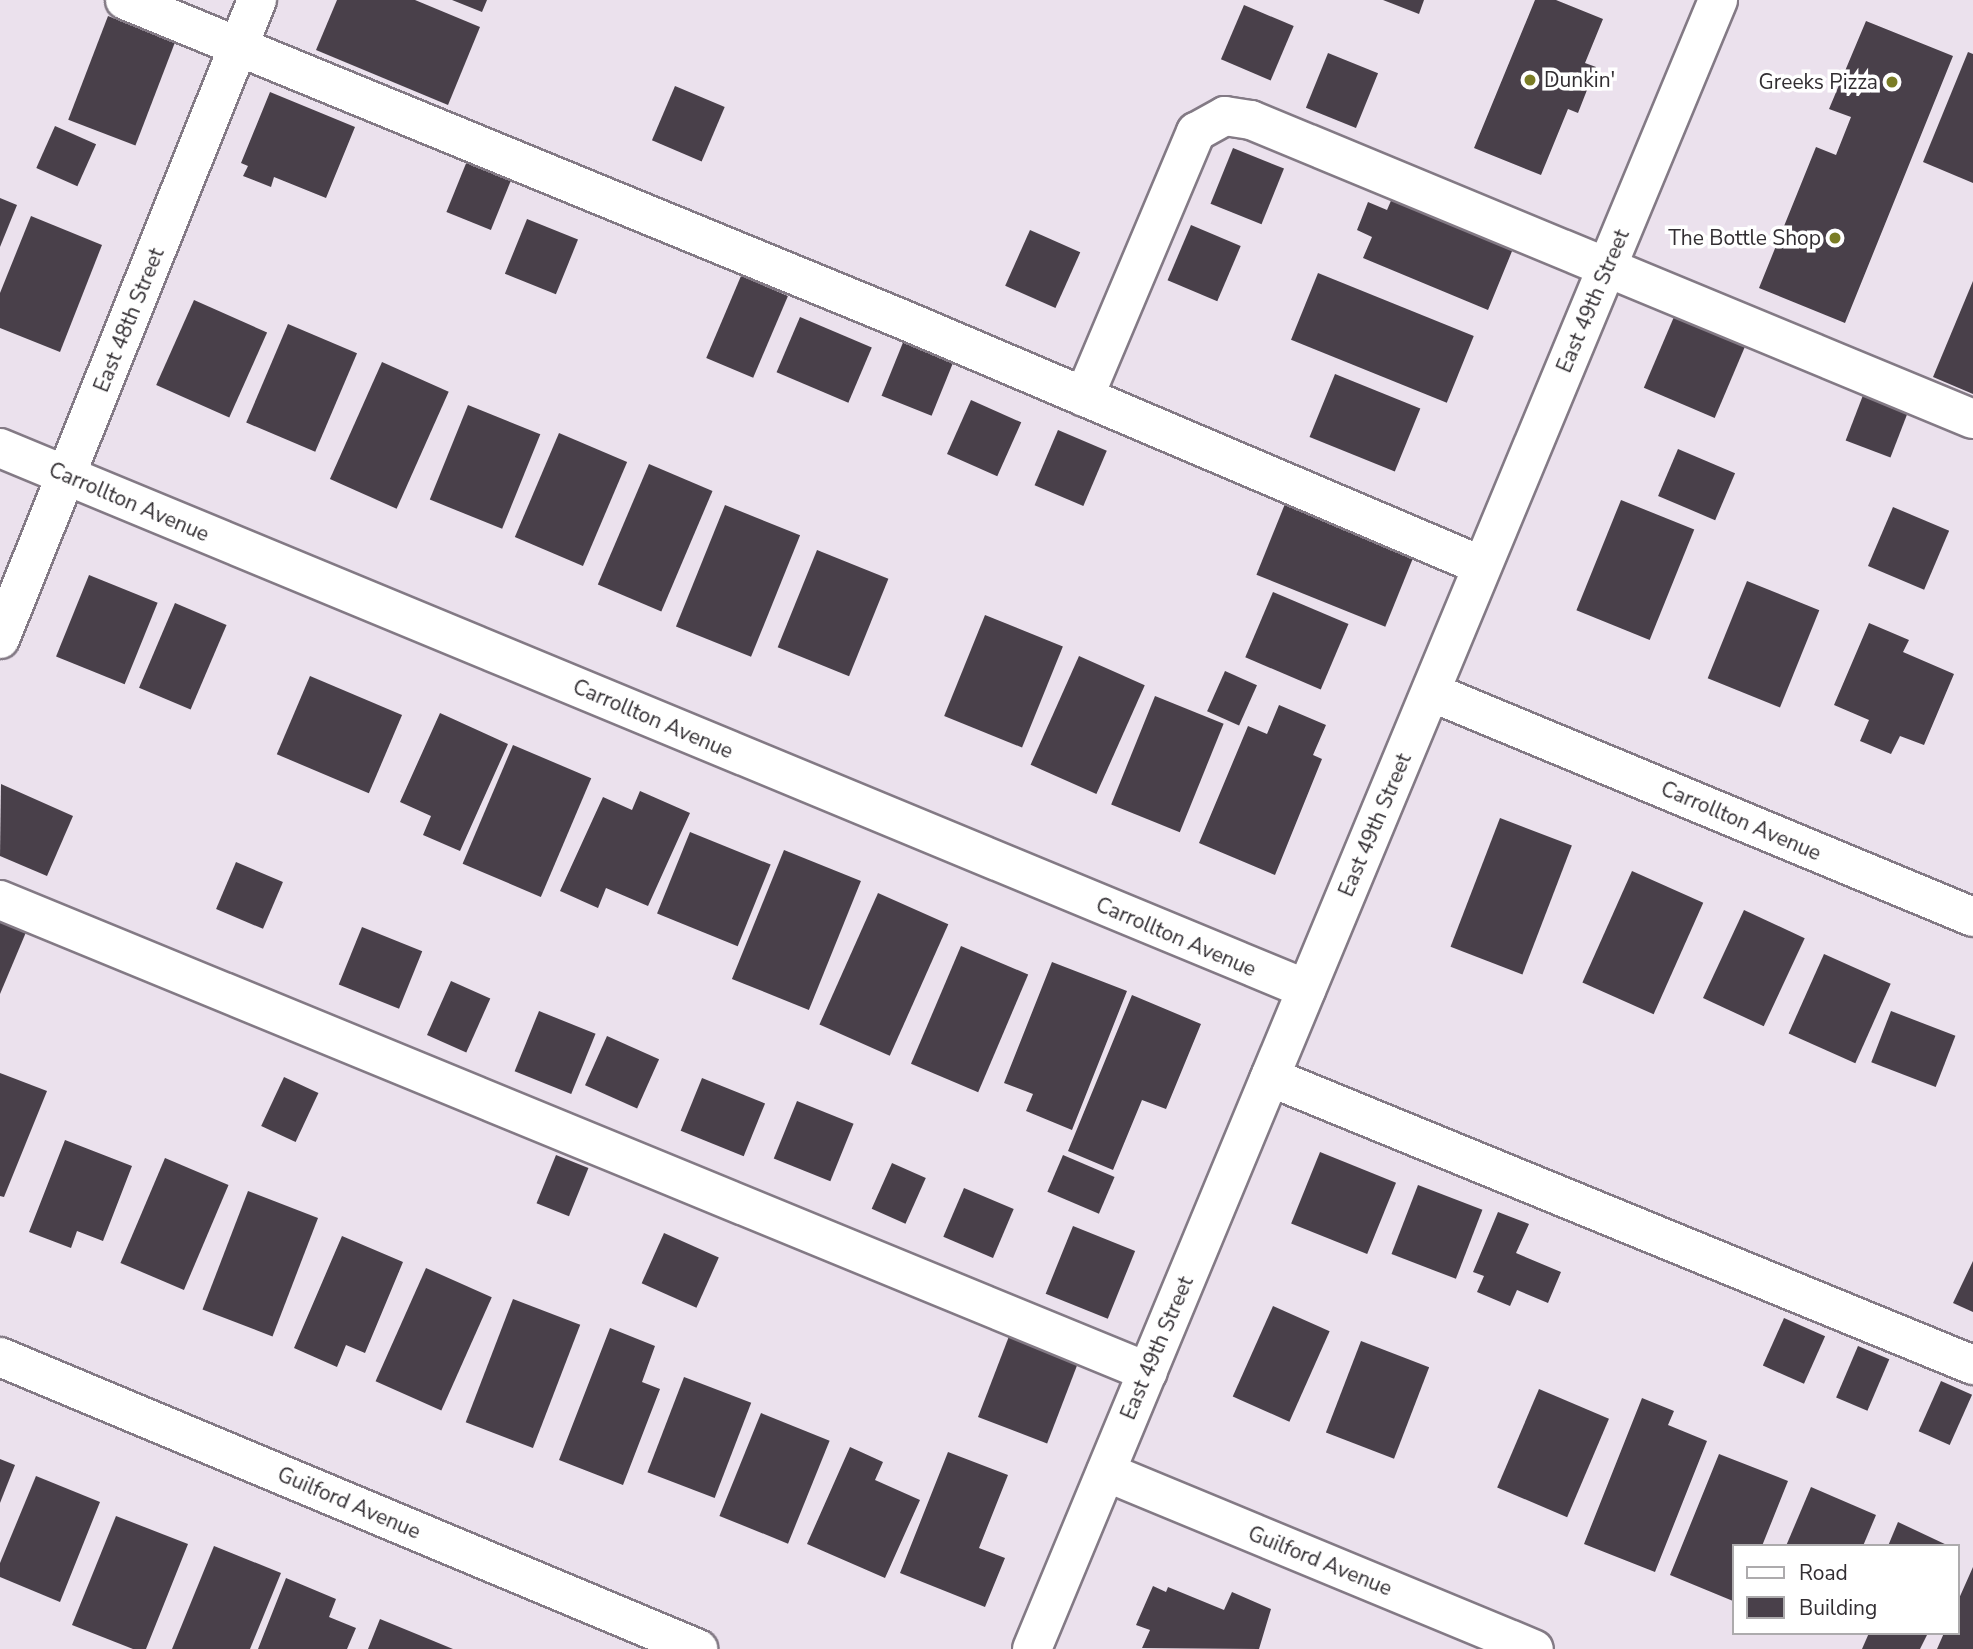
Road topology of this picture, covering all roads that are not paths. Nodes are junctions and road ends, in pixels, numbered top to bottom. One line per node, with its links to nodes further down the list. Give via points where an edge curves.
1 (125, 0): 4 (street)
2 (257, 0): 4 (street, East 48th Street)
3 (1717, 0): 5 (street, East 49th Street)
4 (238, 47): 6 (street); 9 (street, East 48th Street)
5 (1607, 267): 6 (street, via 1251,120 1225,116 1196,132); 7 (street); 10 (street, East 49th Street)
6 (1084, 397): 10 (street)
7 (1973, 419)
8 (0, 448): 9 (street, Carrollton Avenue)
9 (65, 475): 11 (street, East 48th Street); 15 (street, Carrollton Avenue)
10 (1482, 566): 12 (street, East 49th Street)
11 (0, 639)
12 (1431, 692): 14 (street, Carrollton Avenue); 15 (street, East 49th Street)
13 (0, 900): 19 (street)
14 (1973, 917)
15 (1306, 989): 16 (street, East 49th Street)
16 (1270, 1077): 18 (street); 19 (street, East 49th Street)
17 (0, 1357): 21 (street, Guilford Avenue)
18 (1973, 1365)
19 (1148, 1372): 20 (street, East 49th Street)
20 (1106, 1472): 22 (street, East 49th Street); 23 (street, Guilford Avenue)
21 (698, 1649)
22 (1032, 1649)
23 (1534, 1649)

